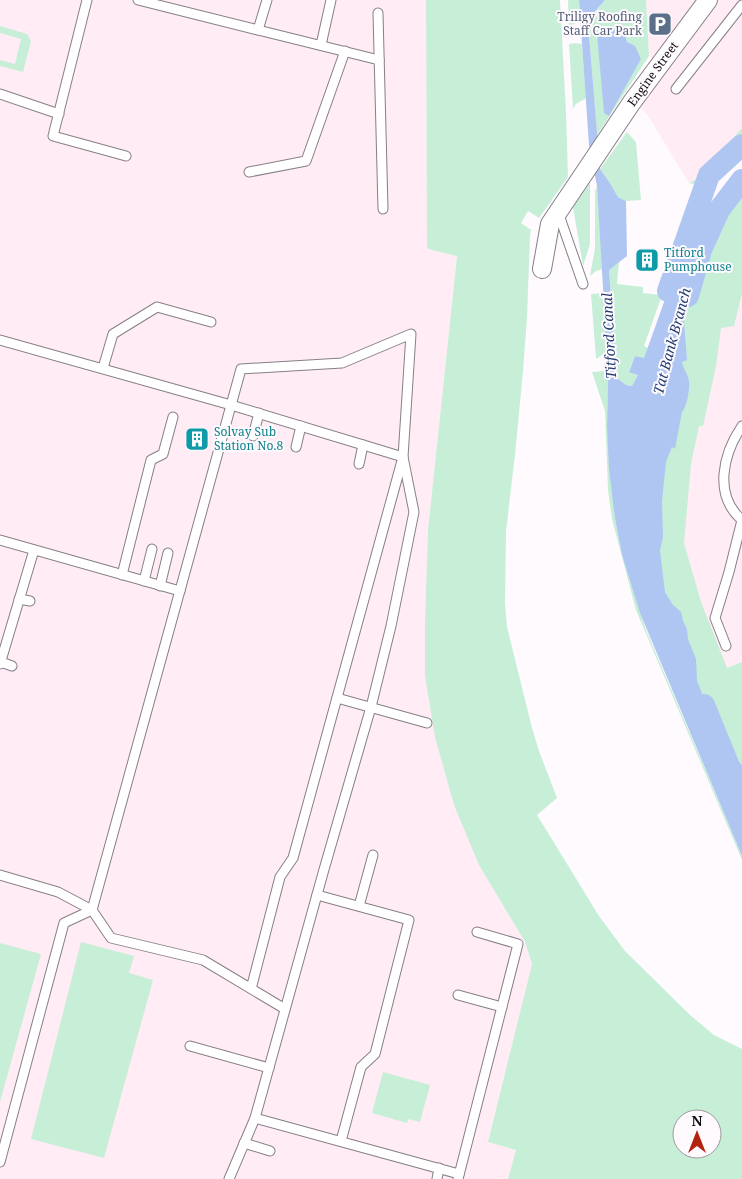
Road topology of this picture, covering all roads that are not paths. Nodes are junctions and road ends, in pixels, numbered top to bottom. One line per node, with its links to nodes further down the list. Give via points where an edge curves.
1 (87, 0): 15 (lane)
2 (138, 0): 6 (lane)
3 (267, 0): 9 (lane)
4 (331, 0): 10 (lane)
5 (708, 0): 19 (street, Engine Street)
6 (167, 4): 9 (lane)
7 (742, 5): 13 (lane)
8 (378, 13): 12 (lane)
9 (258, 30): 10 (lane)
10 (321, 45): 11 (lane)
11 (345, 51): 12 (lane); 17 (lane, via 306,161)
12 (380, 60): 18 (lane)
13 (676, 89)
14 (0, 94): 15 (lane)
15 (59, 114): 16 (lane, via 53,136)
16 (126, 156)
17 (249, 172)
18 (383, 209)
19 (558, 212): 20 (street, via 550,224); 21 (lane)
20 (542, 269)
21 (583, 284)
22 (211, 322): 24 (lane, via 157,307 113,334)
23 (0, 340): 24 (lane)
24 (103, 368): 25 (lane)
25 (231, 405): 26 (lane); 33 (lane, via 241,369 342,363 411,334); 43 (lane)
26 (259, 413): 28 (lane); 30 (lane)
27 (173, 417): 40 (lane, via 163,454 151,460)
28 (301, 426): 31 (lane); 32 (lane)
29 (742, 426): 35 (lane, via 729,448 724,482 730,505)
30 (253, 436)
31 (364, 445): 33 (lane); 34 (lane)
32 (296, 447)
33 (403, 457): 49 (lane, via 365,579); 50 (lane, via 414,512)
34 (359, 464)
35 (742, 520): 46 (lane, via 716,618)
36 (0, 540): 38 (lane)
37 (152, 548): 41 (lane)
38 (34, 550): 40 (lane); 44 (lane)
39 (168, 553): 42 (lane)
40 (122, 575): 41 (lane)
41 (144, 581): 42 (lane)
42 (160, 586): 43 (lane)
43 (180, 591): 56 (lane)
44 (19, 599): 45 (lane); 47 (lane)
45 (30, 602)
46 (726, 646)
47 (0, 663): 48 (lane)
48 (12, 666)
49 (335, 693): 50 (lane); 58 (lane, via 293,858 280,876)
50 (371, 707): 51 (lane); 54 (lane)
51 (427, 723)
52 (373, 855): 55 (lane)
53 (0, 876): 56 (lane, via 58,892)
54 (317, 894): 55 (lane); 61 (lane)
55 (359, 906): 65 (lane, via 409,920 375,1054 361,1067)
56 (92, 910): 58 (lane, via 111,938 203,960); 68 (lane, via 64,923)
57 (477, 932): 60 (lane, via 518,944)
58 (251, 989): 61 (lane)
59 (458, 995): 60 (lane)
60 (502, 1007): 70 (lane)
61 (285, 1009): 63 (lane)
62 (190, 1046): 63 (lane)
63 (269, 1068): 64 (lane)
64 (255, 1118): 65 (lane); 66 (lane)
65 (341, 1141): 69 (lane)
66 (244, 1143): 67 (lane); 71 (lane)
67 (270, 1150)
68 (0, 1162)
69 (440, 1168): 70 (lane); 72 (lane)
70 (459, 1176)
71 (229, 1179)
72 (436, 1179)

